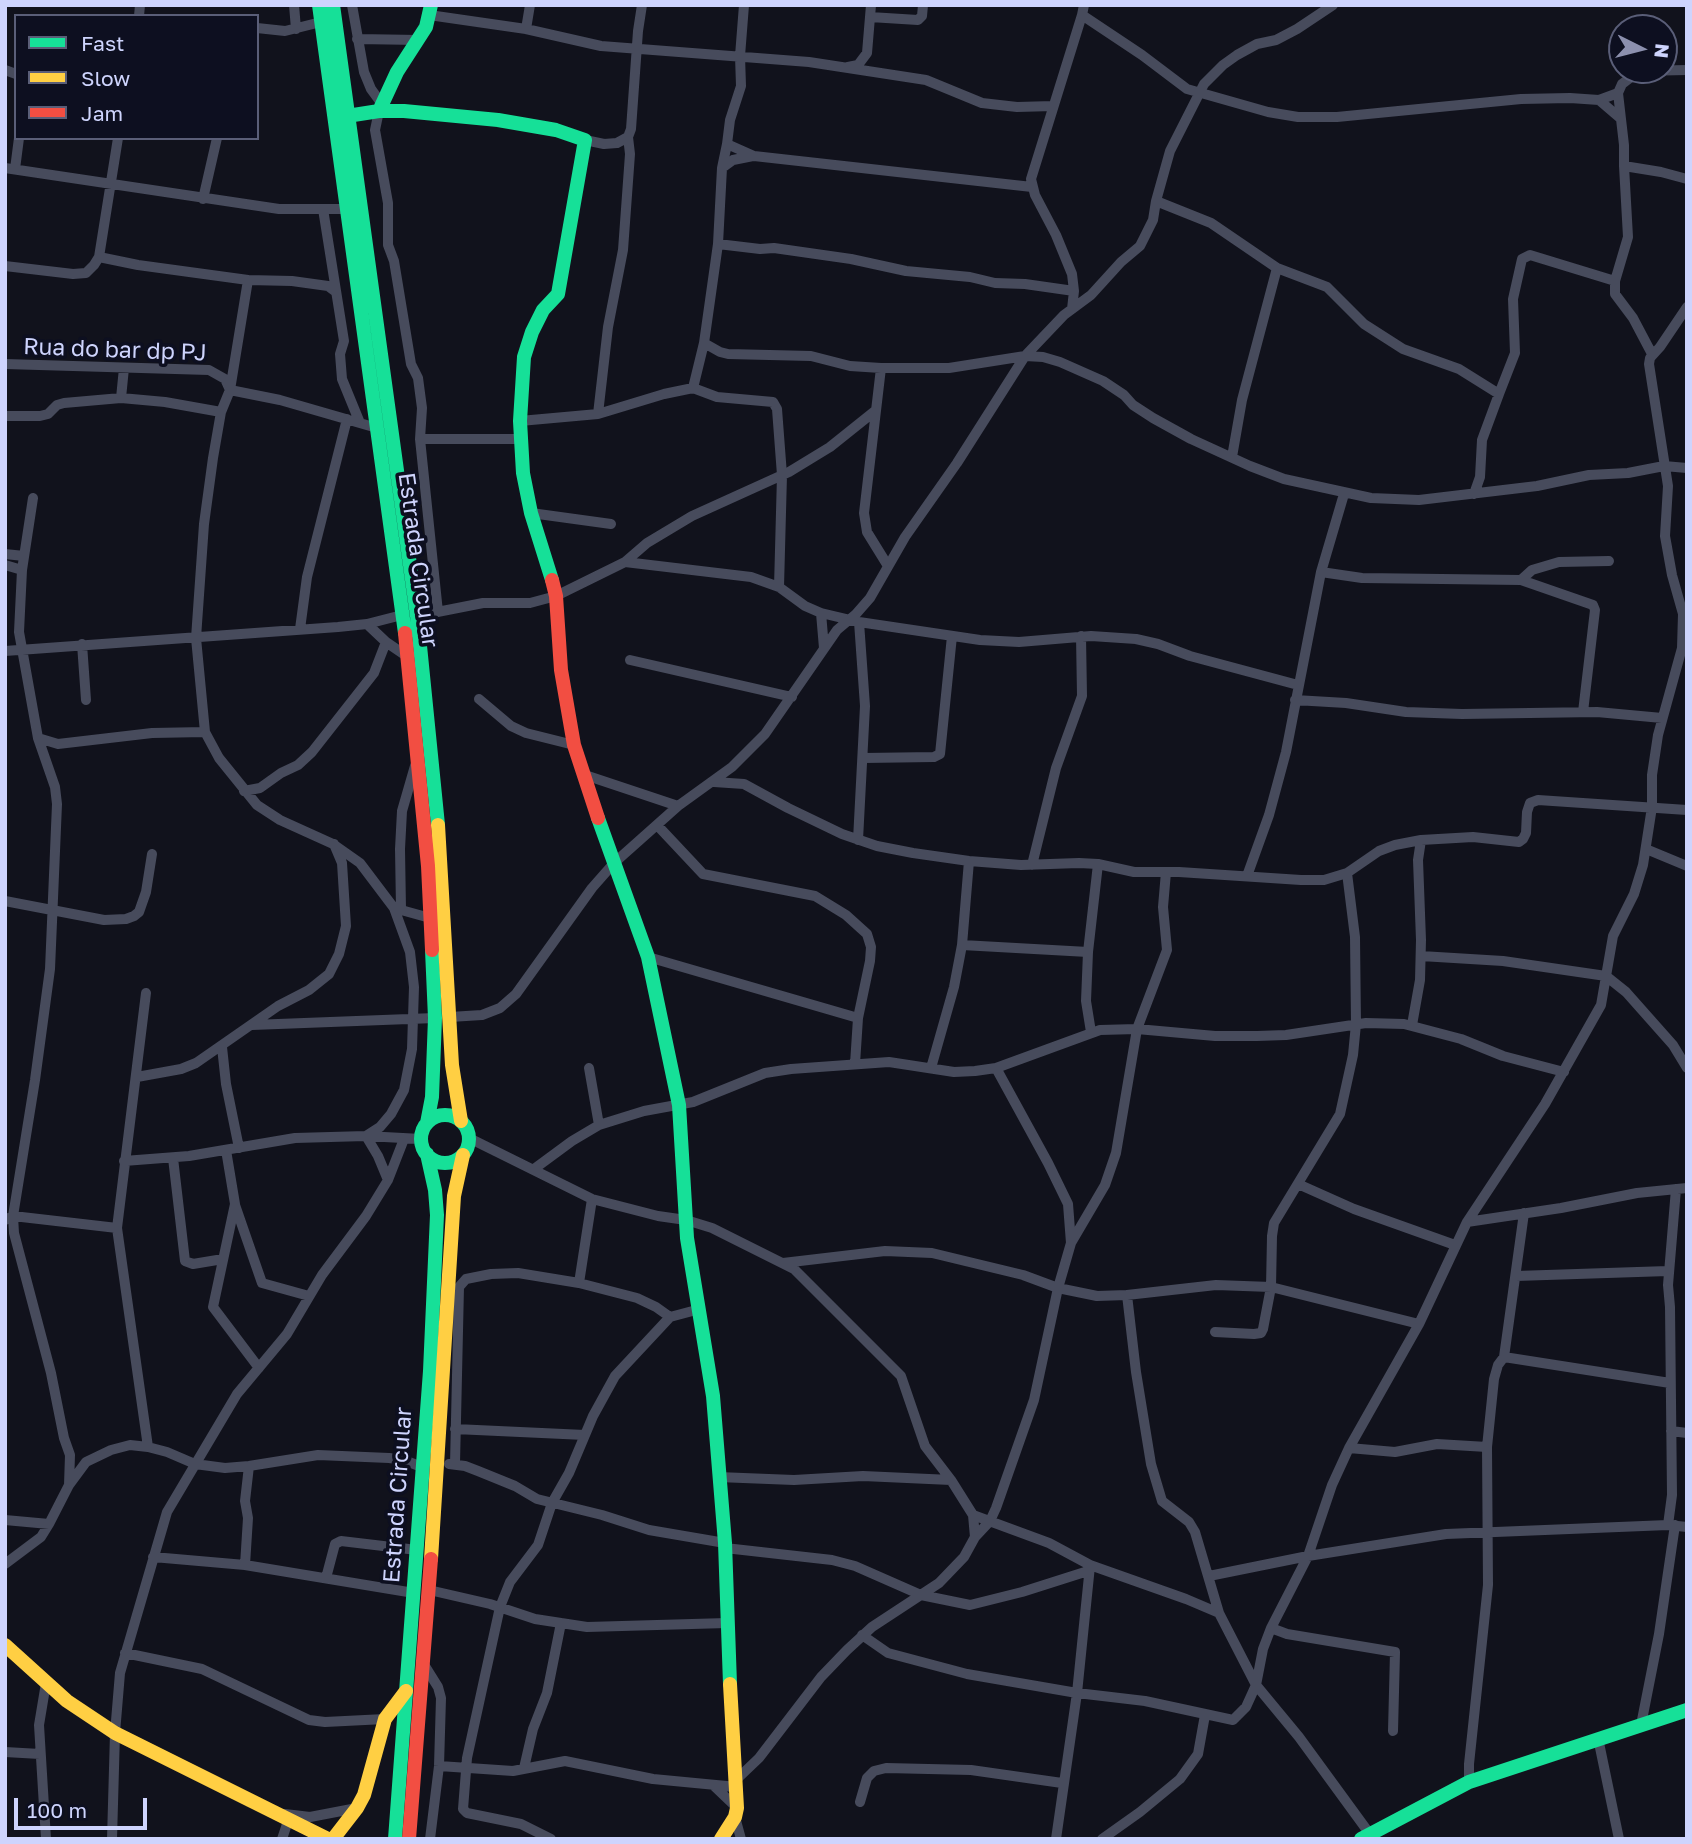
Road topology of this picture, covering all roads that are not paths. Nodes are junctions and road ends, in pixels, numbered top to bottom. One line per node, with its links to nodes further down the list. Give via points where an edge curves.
1 (294, 5): 16 (street)
2 (319, 5): 14 (main road, Estrada Circular)
3 (333, 5): 29 (main road, Estrada Circular)
4 (352, 5): 18 (street)
5 (530, 5): 17 (street)
6 (642, 5): 20 (street)
7 (744, 5): 21 (street)
8 (871, 5): 13 (street)
9 (923, 5): 13 (street, via 918,20)
10 (1333, 5): 24 (street, via 1276,40 1237,55)
11 (430, 10): 17 (street); 19 (main road)
12 (1083, 10): 24 (street, via 1187,89); 27 (street)
13 (870, 17): 22 (street, via 867,53 858,65)
14 (321, 22): 16 (street); 47 (main road, Estrada Circular)
15 (259, 28): 16 (street)
16 (296, 29)
17 (526, 29): 20 (street, via 601,46)
18 (357, 39): 19 (street); 28 (street, via 364,72)
19 (419, 40): 28 (main road)
20 (637, 48): 21 (street); 31 (street, via 634,118)
21 (740, 56): 22 (street); 36 (street, via 741,86)
22 (845, 68): 27 (street, via 926,80 982,103)
23 (1687, 70): 25 (street, via 1639,71)
24 (1199, 92): 26 (street, via 1298,117 1521,99); 45 (street, via 1170,151)
25 (1618, 93): 26 (street); 30 (street)
26 (1599, 100): 30 (street)
27 (1052, 106): 43 (street)
28 (380, 107): 29 (main road); 35 (main road, via 498,120); 76 (street, via 375,131 388,203 388,245 411,364 418,378)
29 (347, 116): 102 (main road, Estrada Circular)
30 (1620, 118): 38 (street)
31 (628, 137): 35 (street, via 604,144); 70 (street, via 623,250)
32 (18, 140): 39 (street)
33 (118, 140): 42 (street)
34 (217, 140): 44 (street)
35 (585, 140): 73 (main road, via 558,294 543,310 524,357)
36 (726, 144): 37 (street); 40 (street)
37 (754, 156): 40 (street, via 733,160); 43 (street)
38 (1624, 166): 41 (street); 53 (street, via 1628,237)
39 (10, 168): 42 (street)
40 (722, 168): 48 (street)
41 (1687, 179)
42 (110, 185): 44 (street); 49 (street)
43 (1032, 187): 55 (street, via 1065,256)
44 (203, 199): 46 (street, via 279,209)
45 (1156, 201): 51 (street, via 1211,223); 57 (street, via 1153,220 1140,246)
46 (323, 209): 47 (street); 54 (street)
47 (348, 209): 75 (main road, Estrada Circular)
48 (718, 244): 55 (street); 58 (street)
49 (99, 257): 50 (street, via 86,273); 52 (street)
50 (5, 266)
51 (1277, 268): 66 (street, via 1327,287 1364,324 1403,349 1459,369); 78 (street, via 1239,412)
52 (248, 280): 54 (street); 65 (street)
53 (1615, 281): 59 (street, via 1616,297); 66 (street, via 1530,255 1522,259 1513,299 1515,353)
54 (333, 285): 74 (street, via 344,341 342,379)
55 (1074, 291): 57 (street)
56 (1687, 307): 59 (street)
57 (1072, 309): 60 (street)
58 (704, 343): 63 (street, via 728,354 811,356); 64 (street)
59 (1653, 354): 79 (street, via 1649,367)
60 (1025, 356): 63 (street, via 949,368); 78 (street, via 1060,362 1103,381 1153,418); 92 (street)
61 (5, 364): 62 (street, Rua do bar dp PJ)
62 (124, 368): 65 (street, Rua do bar dp PJ, via 209,370 225,379); 67 (street)
63 (881, 368): 68 (street)
64 (693, 388): 70 (street); 81 (street, via 717,397 773,402)
65 (230, 390): 69 (street); 72 (street, Rua do bar dp PJ)
66 (1499, 394): 83 (street, via 1482,440)
67 (121, 398): 69 (street); 71 (street, via 64,403 40,416)
68 (875, 411): 81 (street, via 830,447); 92 (street, via 864,513 867,532)
69 (221, 412): 108 (street, via 204,524)
70 (598, 414): 73 (street)
71 (5, 416)
72 (347, 419): 74 (street, Rua do bar dp PJ); 105 (street, via 310,564)
73 (520, 421): 77 (main road)
74 (360, 423): 75 (street, Rua do bar dp PJ)
75 (377, 428): 102 (main road, Estrada Circular)
76 (420, 439): 77 (street); 100 (street)
77 (520, 439): 85 (main road)
78 (1232, 457): 82 (street, via 1284,479)
79 (1664, 466): 80 (street); 83 (street); 96 (street, via 1668,486 1665,536)
80 (1687, 468)
81 (782, 475): 90 (street, via 692,516 656,536); 98 (street)
82 (1345, 494): 83 (street, via 1390,500); 94 (street)
83 (1474, 494)
84 (33, 498): 88 (street)
85 (531, 513): 86 (street); 99 (main road)
86 (611, 524)
87 (5, 554): 88 (street)
88 (24, 556): 93 (street)
89 (1609, 561): 95 (street, via 1559,562 1532,570)
90 (625, 562): 98 (street, via 751,577); 99 (street)
91 (5, 565): 93 (street)
92 (888, 566): 103 (street)
93 (22, 570): 112 (street)
94 (1321, 572): 95 (street, via 1362,578); 116 (street)
95 (1521, 580): 121 (street, via 1593,605)
96 (1673, 582): 97 (street); 122 (street, via 1682,607 1684,635)
97 (1687, 584)
98 (779, 587): 101 (street)
99 (556, 596): 100 (street); 126 (main road)
100 (438, 612): 102 (street)
101 (821, 613): 103 (street); 111 (street)
102 (410, 616): 104 (street); 114 (main road, Estrada Circular); 164 (main road, Estrada Circular, via 442,860)
103 (854, 620): 106 (street); 111 (street, via 837,630); 128 (street, via 865,706)
104 (367, 624): 105 (street); 109 (street)
105 (300, 629): 108 (street)
106 (952, 636): 107 (street, via 1019,642); 128 (street, via 940,754)
107 (1082, 636): 116 (street, via 1136,639); 149 (street, via 1082,696 1056,768)
108 (196, 638): 110 (street); 123 (street)
109 (386, 642): 114 (street); 134 (street, via 374,673 312,752 260,788)
110 (82, 644): 112 (street); 119 (street)
111 (824, 648): 117 (street)
112 (22, 650): 113 (street); 124 (street)
113 (5, 651)
114 (408, 657): 127 (main road, Estrada Circular)
115 (630, 660): 117 (street)
116 (1298, 685): 120 (street)
117 (792, 697): 130 (street, via 765,734)
118 (479, 699): 126 (street, via 511,726)
119 (86, 700)
120 (1295, 700): 121 (street, via 1406,712); 153 (street, via 1269,816)
121 (1583, 712): 122 (street)
122 (1662, 718): 136 (street, via 1652,775)
123 (205, 732): 125 (street); 134 (street)
124 (38, 738): 125 (street); 129 (street)
125 (58, 744): 129 (street)
126 (573, 745): 131 (main road)
127 (418, 758): 155 (street, via 402,811); 157 (main road, Estrada Circular)
128 (864, 758): 138 (street)
129 (45, 760): 156 (street, via 57,804)
130 (732, 767): 132 (street); 133 (street)
131 (582, 774): 135 (street); 147 (main road)
132 (713, 782): 133 (street); 135 (street)
133 (744, 784): 140 (street)
134 (244, 791): 143 (street, via 280,820)
135 (678, 806): 139 (street)
136 (1652, 807): 137 (street); 142 (street, via 1538,800 1530,803 1526,833 1518,842 1473,837); 144 (street)
137 (1687, 810)
138 (858, 822): 140 (street); 141 (street)
139 (657, 825): 147 (street); 165 (street, via 703,874 815,896 861,927 869,939 870,961)
140 (842, 834): 141 (street)
141 (858, 840): 146 (street)
142 (1421, 840): 152 (street, via 1379,852); 160 (street)
143 (333, 844): 155 (street, via 360,863); 168 (street, via 342,863 345,895 346,926 339,954 329,974)
144 (1646, 849): 150 (street); 162 (street, via 1634,894 1613,936)
145 (152, 854): 156 (street, via 146,892 134,916 104,920)
146 (969, 861): 149 (street); 158 (street)
147 (614, 863): 161 (main road); 164 (street, via 516,995 482,1015)
148 (1098, 864): 149 (street); 151 (street, via 1134,872); 159 (street)
149 (1032, 865)
150 (1687, 866)
151 (1166, 872): 153 (street); 170 (street, via 1167,950)
152 (1347, 873): 153 (street, via 1318,881); 167 (street, via 1355,937)
153 (1247, 876)
154 (5, 901): 156 (street)
155 (397, 909): 157 (street); 166 (street, via 410,952)
156 (54, 910): 201 (street, via 35,1080)
157 (430, 918): 164 (main road, Estrada Circular)
158 (962, 945): 159 (street); 175 (street)
159 (1088, 952): 171 (street, via 1086,1001)
160 (1421, 956): 162 (street, via 1503,961); 169 (street)
161 (648, 957): 165 (street); 180 (main road)
162 (1606, 976): 177 (street, via 1673,1045); 178 (street, via 1601,1005)
163 (146, 993): 179 (street)
164 (442, 1017): 166 (street); 181 (main road, Estrada Circular); 182 (main road, Estrada Circular)
165 (858, 1018): 173 (street)
166 (414, 1019): 168 (street); 184 (street, via 404,1090 391,1114)
167 (1356, 1024): 169 (street); 170 (street, via 1256,1037); 196 (street, via 1340,1114)
168 (252, 1025): 172 (street)
169 (1412, 1025): 178 (street)
170 (1137, 1028): 171 (street); 205 (street, via 1116,1153 1105,1185)
171 (1091, 1032): 176 (street)
172 (222, 1047): 179 (street, via 181,1069); 188 (street)
173 (855, 1065): 175 (street, via 890,1062); 180 (street, via 765,1073)
174 (589, 1068): 183 (street)
175 (931, 1068): 176 (street, via 954,1072)
176 (996, 1068): 205 (street, via 1068,1204)
177 (1687, 1068)
178 (1564, 1072): 203 (street)
179 (136, 1077): 193 (street)
180 (680, 1105): 183 (street); 202 (main road)
181 (461, 1121): 182 (main road, via 444,1115); 185 (main road)
182 (427, 1124): 187 (main road)
183 (599, 1125): 194 (street)
184 (366, 1136): 186 (street); 188 (street, via 295,1139); 195 (street)
185 (469, 1138): 191 (main road); 194 (street)
186 (404, 1139): 187 (street); 195 (street)
187 (421, 1139): 190 (main road)
188 (239, 1148): 189 (street)
189 (226, 1150): 192 (street); 199 (street)
190 (427, 1154): 191 (main road, via 449,1163); 229 (main road, Estrada Circular, via 437,1215)
191 (463, 1155): 237 (main road, Estrada Circular, via 454,1196)
192 (173, 1158): 193 (street); 207 (street, via 185,1261)
193 (124, 1161): 204 (street)
194 (534, 1169): 198 (street)
195 (388, 1180): 215 (street)
196 (1298, 1184): 206 (street); 212 (street, via 1272,1230)
197 (1681, 1189): 200 (street); 209 (street)
198 (592, 1199): 202 (street); 211 (street)
199 (235, 1204): 207 (street); 215 (street, via 262,1283)
200 (1524, 1213): 203 (street); 210 (street)
201 (9, 1218): 204 (street); 231 (street)
202 (686, 1220): 208 (street); 216 (main road)
203 (1467, 1222): 206 (street)
204 (117, 1228): 227 (street)
205 (1071, 1243): 213 (street)
206 (1455, 1245): 218 (street)
207 (223, 1259): 221 (street, via 213,1307)
208 (782, 1263): 213 (street, via 885,1251 932,1253); 239 (street, via 901,1376 925,1446)
209 (1668, 1271): 210 (street); 222 (street)
210 (1516, 1276): 220 (street)
211 (579, 1283): 217 (street, via 637,1298); 223 (street, via 518,1273 481,1275 461,1283)
212 (1272, 1287): 214 (street, via 1216,1285); 218 (street); 219 (street, via 1261,1333)
213 (1058, 1288): 214 (street, via 1097,1296); 244 (street, via 1034,1400)
214 (1127, 1295): 257 (street, via 1157,1490 1162,1501 1189,1522)
215 (309, 1296): 221 (street, via 287,1334)
216 (699, 1309): 217 (street); 238 (main road, via 713,1396)
217 (670, 1317): 226 (street, via 615,1376)
218 (1419, 1324): 230 (street)
219 (1215, 1332)
220 (1504, 1357): 222 (street); 228 (street, via 1494,1380)
221 (259, 1368): 234 (street, via 237,1394)
222 (1670, 1383): 224 (street)
223 (455, 1429): 226 (street); 235 (street)
224 (1671, 1431): 225 (street); 246 (street)
225 (1687, 1433)
226 (585, 1435): 241 (street)
227 (148, 1447): 233 (street, via 130,1445); 234 (street)
228 (1487, 1447): 230 (street, via 1437,1444 1395,1452); 248 (street)
229 (425, 1448): 232 (street); 237 (main road, Estrada Circular)
230 (1349, 1448): 252 (street)
231 (71, 1455): 233 (street); 240 (street)
232 (404, 1460): 236 (street, via 318,1455); 237 (street)
233 (86, 1462): 240 (street)
234 (195, 1464): 236 (street); 253 (street, via 167,1512)
235 (455, 1464): 237 (street); 241 (street)
236 (249, 1466): 255 (street, via 244,1501 248,1518)
237 (431, 1466): 251 (main road, Estrada Circular); 259 (main road, Estrada Circular)
238 (718, 1477): 239 (street); 250 (main road)
239 (951, 1480): 242 (street)
240 (69, 1485): 245 (street)
241 (552, 1503): 250 (street); 262 (street, via 538,1545 510,1583)
242 (973, 1516): 244 (street); 249 (street)
243 (5, 1520): 245 (street)
244 (990, 1521): 249 (street); 256 (street, via 1049,1544)
245 (49, 1524): 254 (street)
246 (1672, 1525): 247 (street); 248 (street); 278 (street, via 1659,1634)
247 (1687, 1527)
248 (1489, 1531): 252 (street); 287 (street)
249 (975, 1537): 261 (street, via 952,1570)
250 (725, 1546): 261 (street, via 832,1560); 265 (main road)
251 (417, 1550): 258 (street, via 341,1541 335,1544); 260 (main road, Estrada Circular)
252 (1308, 1556): 257 (street); 266 (street)
253 (153, 1558): 255 (street); 269 (street)
254 (5, 1564)
255 (245, 1565): 258 (street)
256 (1089, 1568): 261 (street, via 970,1605); 263 (street); 274 (street)
257 (1209, 1576): 263 (street)
258 (326, 1578): 260 (street)
259 (429, 1590): 262 (street); 270 (main road, Estrada Circular)
260 (414, 1593): 273 (main road, Estrada Circular)
261 (921, 1595): 267 (street)
262 (500, 1607): 264 (street); 286 (street)
263 (1219, 1613): 272 (street)
264 (561, 1623): 265 (street, via 612,1628); 285 (street, via 547,1693)
265 (727, 1623): 288 (main road)
266 (1271, 1628): 272 (street); 279 (street, via 1395,1653)
267 (862, 1635): 274 (street, via 888,1653 922,1663); 288 (street, via 821,1676)
268 (5, 1645): 271 (main road)
269 (125, 1653): 277 (street, via 202,1669 309,1720); 280 (street)
270 (422, 1661): 284 (street, via 441,1698); 303 (main road, Estrada Circular)
271 (46, 1683): 280 (main road); 283 (street, via 40,1709)
272 (1256, 1685): 276 (street, via 1246,1707 1233,1720); 296 (street)
273 (406, 1691): 277 (main road); 302 (main road, Estrada Circular)
274 (1077, 1693): 276 (street); 289 (street)
275 (1687, 1710): 278 (main road)
276 (1205, 1715): 309 (street, via 1198,1754 1186,1771)
277 (385, 1719): 292 (main road)
278 (1641, 1725): 281 (main road)
279 (1392, 1731)
280 (115, 1733): 293 (main road); 298 (street)
281 (1598, 1738): 287 (main road); 310 (street)
282 (5, 1752): 283 (street)
283 (40, 1754): 297 (street)
284 (439, 1766): 286 (street); 304 (street)
285 (524, 1768): 286 (street); 290 (street, via 565,1761)
286 (466, 1769): 305 (street, via 463,1809 467,1813 521,1824)
287 (1469, 1782): 296 (main road)
288 (737, 1783): 290 (street); 294 (main road)
289 (1062, 1783): 291 (street, via 971,1770 886,1768 867,1778); 308 (street)
290 (713, 1786): 294 (street)
291 (860, 1802)
292 (357, 1808): 293 (street, via 310,1817); 301 (main road)
293 (274, 1812): 295 (main road)
294 (736, 1812): 306 (main road); 307 (street)
295 (288, 1821): 299 (street); 300 (main road)
296 (1368, 1837)
297 (46, 1839)
298 (112, 1839)
299 (282, 1839)
300 (328, 1839)
301 (333, 1839)
302 (395, 1839)
303 (409, 1839)
304 (430, 1839)
305 (551, 1839)
306 (721, 1839)
307 (741, 1839)
308 (1056, 1839)
309 (1102, 1839)
310 (1619, 1839)

